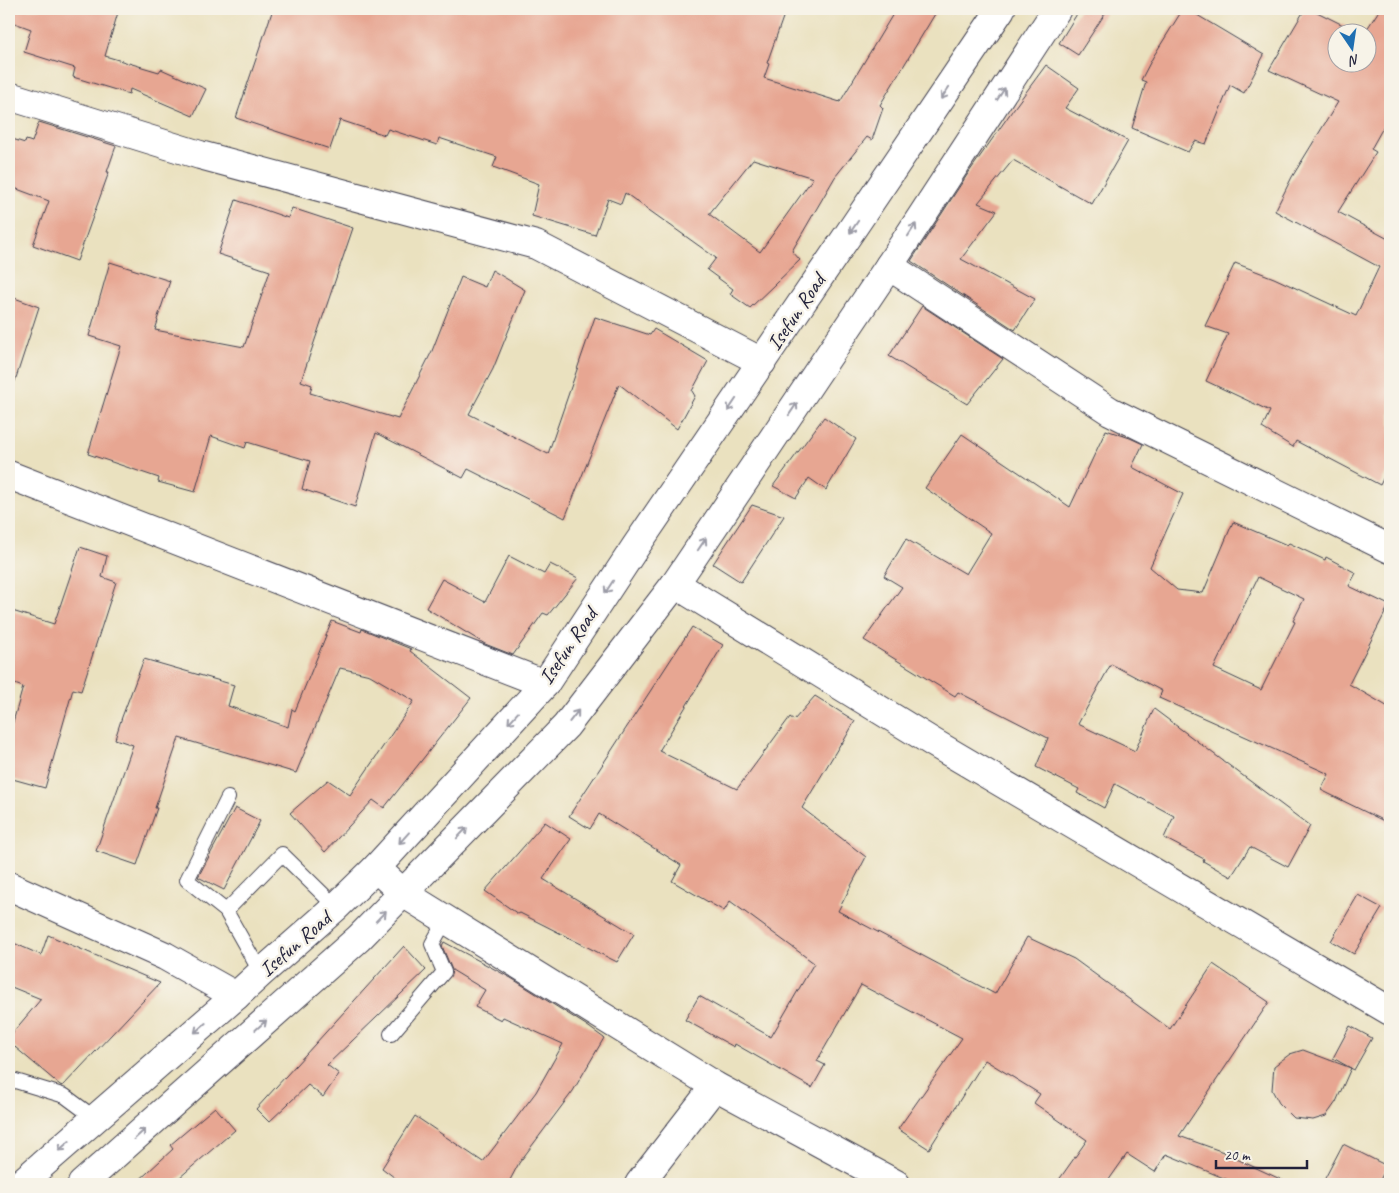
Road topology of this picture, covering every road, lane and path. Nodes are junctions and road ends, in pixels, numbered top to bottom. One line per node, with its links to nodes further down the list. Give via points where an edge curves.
1 (1001, 9): 5 (street, Isefun Road, one-way to 5)
2 (1058, 9): 4 (street, Isefun Road, one-way to 2)
3 (9, 96): 5 (street, via 200,155 536,245)
4 (889, 266): 7 (street, via 1110,411); 8 (street, Isefun Road, one-way to 4)
5 (762, 362): 9 (street, Isefun Road, one-way to 9)
6 (9, 475): 9 (street)
7 (1390, 549)
8 (675, 584): 13 (street, Isefun Road, one-way to 8, via 566,726); 19 (street, via 934,742)
9 (545, 684): 11 (street, Isefun Road, one-way to 11)
10 (228, 798): 15 (lane, via 187,880)
11 (376, 868): 13 (street); 14 (street, Isefun Road)
12 (9, 886): 18 (street, via 165,956)
13 (403, 893): 16 (street); 25 (street, Isefun Road, one-way to 13, via 359,938)
14 (336, 907): 15 (lane, via 282,854); 17 (street, Isefun Road)
15 (226, 911): 17 (lane)
16 (446, 919): 20 (lane, via 432,944 444,972); 22 (street)
17 (261, 973): 18 (street, Isefun Road)
18 (236, 996): 23 (street, Isefun Road, one-way to 23)
19 (1390, 1011)
20 (391, 1034)
21 (9, 1079): 23 (lane, via 65,1096)
22 (715, 1086): 26 (street); 27 (street)
23 (96, 1119): 24 (street, Isefun Road, one-way to 24)
24 (20, 1184)
25 (82, 1184)
26 (639, 1184)
27 (896, 1184)

